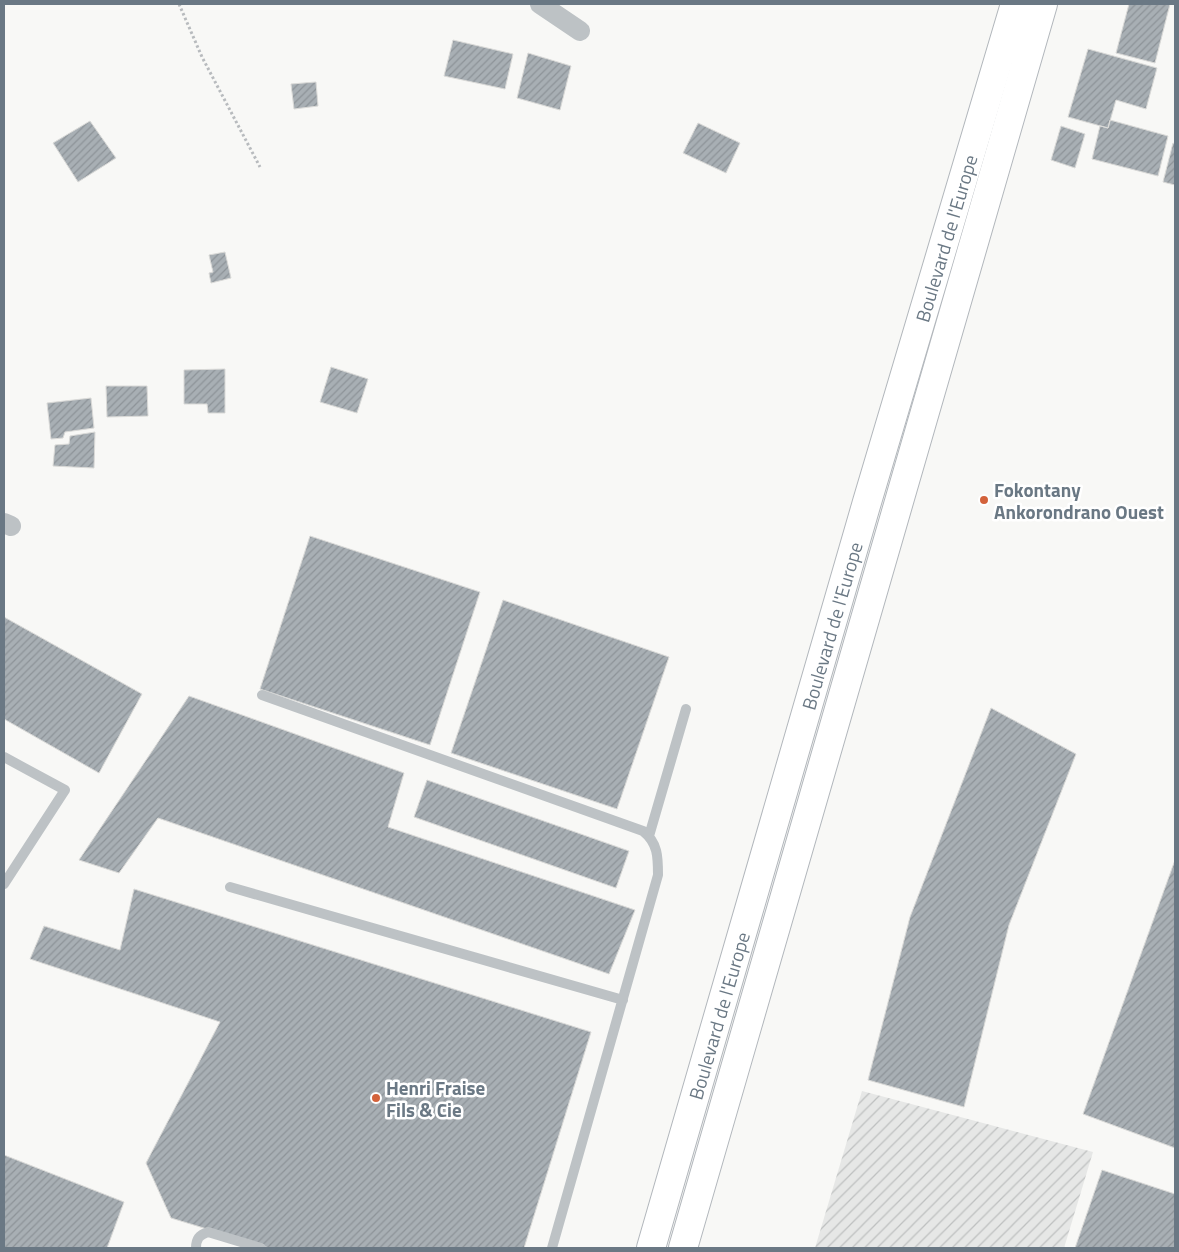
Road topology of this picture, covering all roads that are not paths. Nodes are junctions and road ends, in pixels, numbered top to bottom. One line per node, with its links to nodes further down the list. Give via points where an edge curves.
1 (540, 4): 4 (street)
2 (1015, 4): 15 (main road, Boulevard de l'Europe)
3 (1043, 4): 16 (main road, Boulevard de l'Europe)
4 (580, 30)
5 (262, 696): 8 (lane, via 643,831)
6 (686, 709): 8 (lane)
7 (4, 757): 9 (lane, via 65,790)
8 (649, 836): 11 (lane, via 658,854 658,875)
9 (4, 884)
10 (230, 887): 11 (lane)
11 (623, 1000): 14 (lane)
12 (196, 1248): 13 (lane, via 201,1234 208,1232)
13 (261, 1248)
14 (552, 1248)
15 (651, 1248)
16 (683, 1248)

